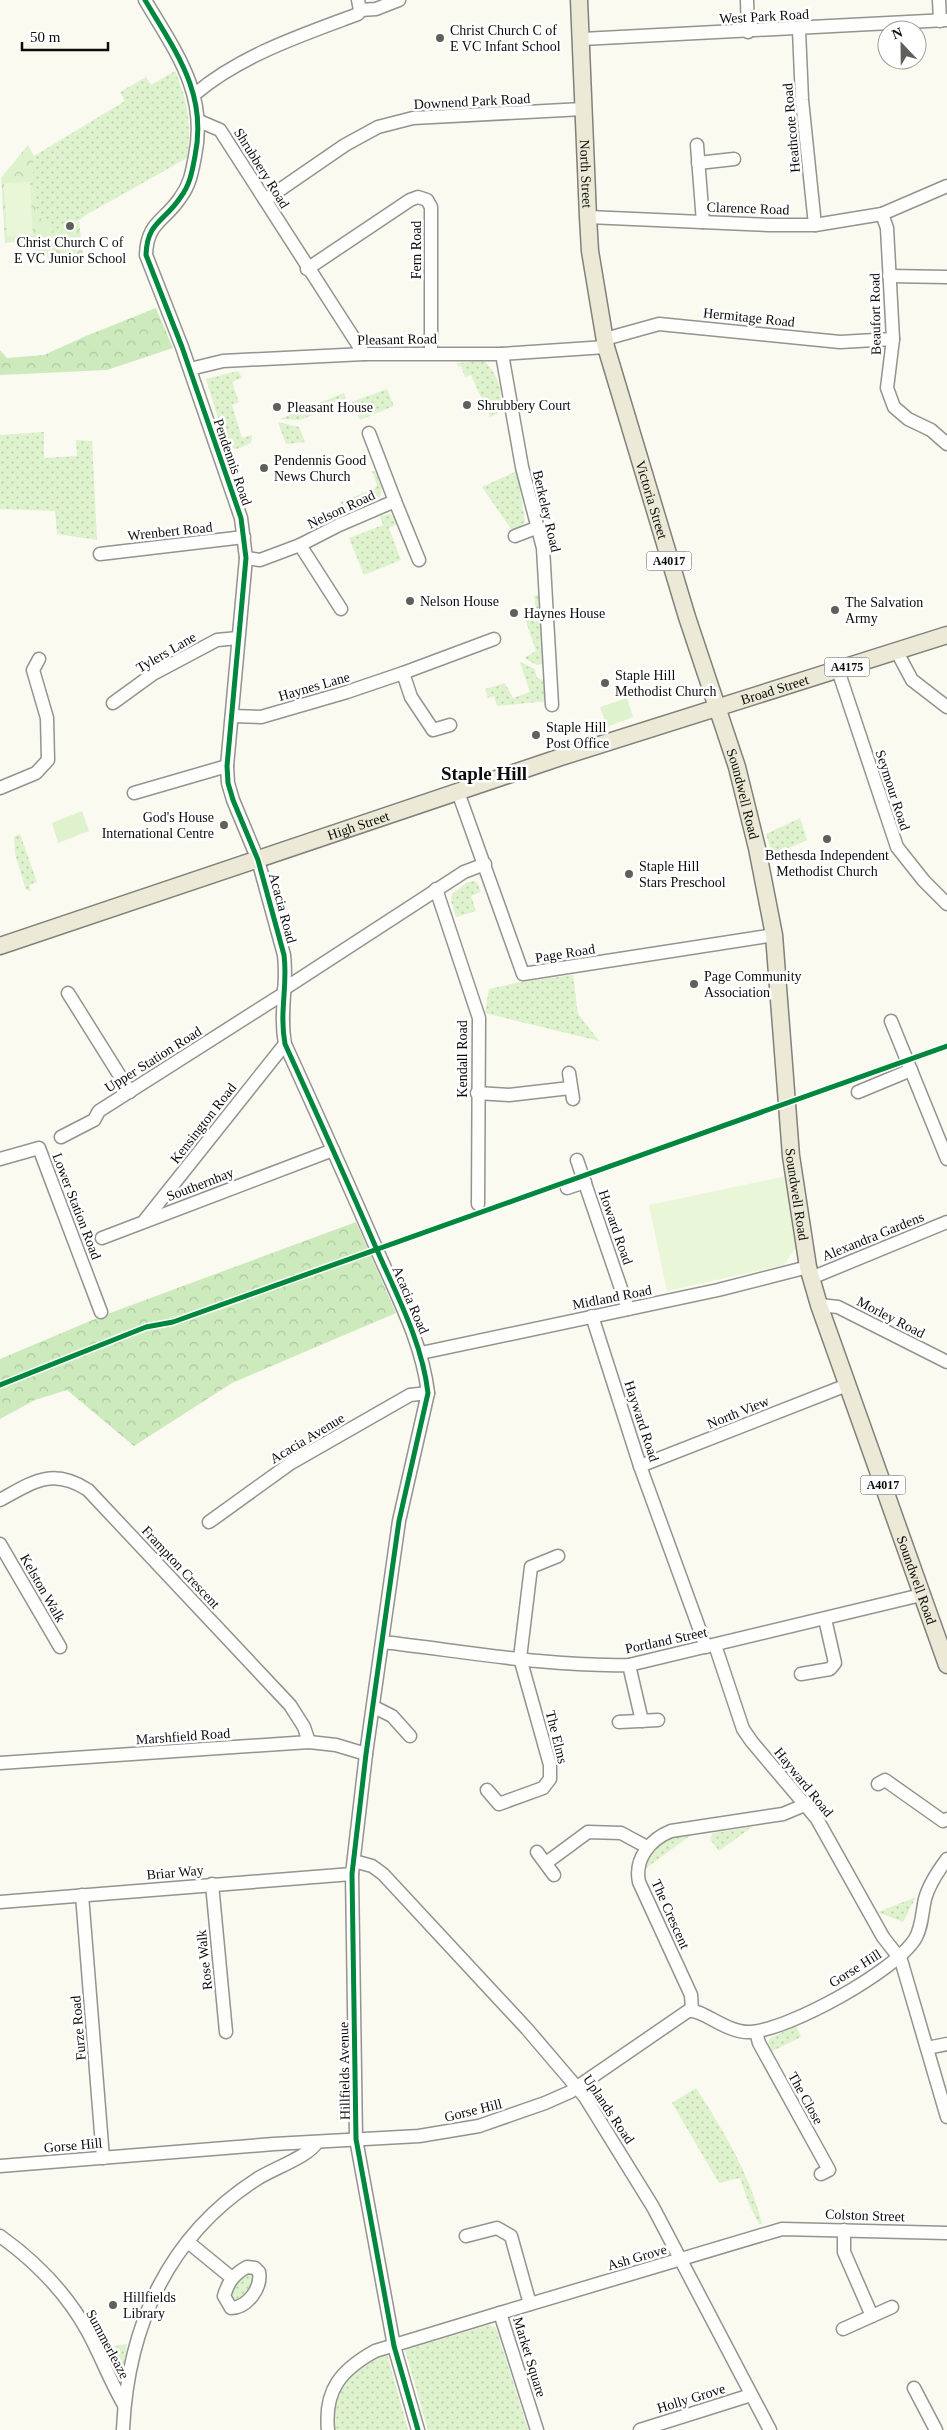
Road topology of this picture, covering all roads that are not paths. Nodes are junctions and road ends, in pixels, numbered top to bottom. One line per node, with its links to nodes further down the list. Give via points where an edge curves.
1 (145, 0): 11 (street, via 183,65)
2 (399, 0): 6 (street, via 376,9)
3 (579, 0): 10 (main road, North Street / A4017)
4 (747, 0): 9 (street)
5 (939, 0): 7 (street)
6 (359, 5): 11 (street, via 358,14 268,49 209,82)
7 (944, 21): 8 (street, West Park Road)
8 (799, 30): 9 (street, West Park Road); 22 (street, Heathcote Road, via 802,100)
9 (748, 32): 10 (street, West Park Road)
10 (582, 39): 12 (main road, North Street / A4017)
11 (195, 94): 13 (street)
12 (583, 109): 18 (street, Downend Park Road, via 413,118 378,127 345,145); 20 (main road, North Street / A4017)
13 (199, 121): 18 (street, Shrubbery Road, via 220,130); 31 (street, Pendennis Road, via 190,183 179,200 152,228 146,240 146,255)
14 (696, 145): 16 (street)
15 (734, 159): 16 (street)
16 (698, 164): 21 (street)
17 (947, 186): 19 (street, Clarence Road)
18 (265, 200): 23 (street, Shrubbery Road)
19 (882, 214): 22 (street, Clarence Road); 24 (street, Beaufort Road, via 887,228)
20 (588, 217): 21 (street, Clarence Road); 27 (main road, North Street / A4017, via 590,251)
21 (703, 222): 22 (street, Clarence Road)
22 (815, 224)
23 (307, 269): 28 (street, Fern Road, via 410,200 418,197 427,200 431,207); 29 (street, Shrubbery Road)
24 (889, 276): 25 (street); 26 (street, Beaufort Road)
25 (947, 277)
26 (893, 339): 27 (street, Hermitage Road, via 840,342 659,324); 33 (street, Beaufort Road, via 887,388 894,407)
27 (605, 343): 30 (street, Pleasant Road); 52 (main road, Victoria Street / A4017)
28 (431, 353): 29 (street, Pleasant Road); 30 (street, Pleasant Road)
29 (364, 354): 31 (street, Pleasant Road, via 223,361)
30 (502, 354): 35 (street, Berkeley Road)
31 (190, 369): 37 (street, Pendennis Road, via 241,518)
32 (369, 433): 34 (street, Nelson Road)
33 (947, 444)
34 (395, 501): 38 (street, Nelson Road); 41 (street, Nelson Road)
35 (536, 528): 36 (street); 51 (street, Berkeley Road, via 543,548)
36 (514, 536)
37 (244, 537): 39 (street, Wrenbert Road); 40 (street, Pendennis Road)
38 (300, 545): 40 (street, Nelson Road, via 260,560); 42 (street, Nelson Road)
39 (100, 554)
40 (246, 558): 44 (street, Pendennis Road)
41 (419, 560)
42 (340, 610)
43 (947, 635): 46 (main road, Broad Street / A4175)
44 (238, 638): 50 (street, Tylers Lane, via 217,640 154,674); 54 (street, Pendennis Road)
45 (494, 639): 49 (street, Haynes Lane)
46 (897, 652): 48 (main road, Broad Street / A4175); 53 (street, via 912,680)
47 (39, 659): 57 (street, via 34,670 47,718 48,760 36,773)
48 (838, 670): 52 (main road, Broad Street / A4175); 63 (street, Seymour Road, via 897,847)
49 (403, 673): 54 (street, Haynes Lane, via 260,717); 55 (street, via 411,697 433,730)
50 (113, 702)
51 (552, 705)
52 (717, 708): 58 (main road, High Street); 64 (main road, Soundwell Road / A4017, via 749,811)
53 (947, 708)
54 (232, 716): 56 (street, Pendennis Road)
55 (450, 725)
56 (227, 766): 59 (street); 60 (street, Pendennis Road, via 233,800)
57 (0, 788)
58 (458, 792): 60 (main road, High Street); 61 (street, Page Road)
59 (134, 793)
60 (258, 860): 65 (main road, High Street); 66 (street, Acacia Road, via 284,955)
61 (485, 864): 62 (street, Upper Station Road); 64 (street, Page Road, via 523,974)
62 (436, 889): 66 (street, Upper Station Road); 74 (street, Kendall Road, via 479,1018)
63 (947, 904)
64 (774, 935): 86 (main road, Soundwell Road / A4017, via 791,1156)
65 (0, 946)
66 (283, 991): 69 (street, Acacia Road, via 281,1023); 72 (street, Upper Station Road)
67 (68, 994): 72 (street)
68 (891, 1021): 70 (street)
69 (284, 1044): 76 (street, Acacia Road); 83 (street, Kensington Road)
70 (911, 1070): 73 (street); 78 (street)
71 (570, 1073): 74 (street, via 572,1093)
72 (130, 1092): 75 (street, Upper Station Road, via 99,1111 94,1120)
73 (858, 1092)
74 (477, 1093): 82 (street, Kendall Road)
75 (61, 1137)
76 (333, 1150): 83 (street, Southernhay); 91 (street, Acacia Road)
77 (0, 1159): 89 (street, Lower Station Road, via 39,1148)
78 (947, 1159)
79 (577, 1160): 80 (street, Howard Road)
80 (584, 1182): 81 (street, Howard Road); 88 (street, Howard Road)
81 (567, 1188)
82 (478, 1204)
83 (144, 1221): 85 (street, Southernhay)
84 (947, 1222): 86 (street, Alexandra Gardens)
85 (102, 1238)
86 (810, 1272): 87 (main road, Soundwell Road / A4017); 88 (street, Midland Road)
87 (819, 1305): 92 (street, Morley Road, via 838,1307); 93 (main road, Soundwell Road / A4017)
88 (628, 1309): 90 (street, Midland Road)
89 (101, 1312)
90 (592, 1316): 91 (street, Midland Road); 95 (street, Hayward Road)
91 (421, 1354): 94 (street, Acacia Road)
92 (947, 1362)
93 (847, 1385): 95 (street, North View); 100 (main road, Soundwell Road / A4017)
94 (428, 1393): 97 (street, Acacia Avenue, via 410,1395 291,1462); 102 (street, Acacia Road, via 399,1521)
95 (640, 1466): 103 (street, Hayward Road)
96 (0, 1500): 114 (street, Frampton Crescent, via 35,1481 54,1477 73,1480 88,1490 290,1705)
97 (209, 1522)
98 (0, 1544): 104 (street, Kelston Walk)
99 (558, 1556): 105 (street, via 531,1567)
100 (921, 1594): 101 (street, Portland Street); 107 (main road, Soundwell Road / A4017)
101 (826, 1619): 103 (street, Portland Street); 108 (street, via 835,1663 830,1668)
102 (383, 1642): 105 (street, Portland Street); 109 (street, Acacia Road)
103 (711, 1646): 106 (street, Portland Street); 119 (street, Hayward Road, via 743,1729)
104 (60, 1647)
105 (520, 1658): 106 (street, Portland Street); 118 (street, The Elms, via 550,1765 550,1779 543,1788 499,1804)
106 (629, 1665): 111 (street)
107 (947, 1665)
108 (801, 1674)
109 (374, 1707): 113 (street, via 392,1716); 115 (street, Hillfields Avenue)
110 (658, 1720): 111 (street)
111 (642, 1721): 112 (street)
112 (619, 1722)
113 (410, 1736)
114 (309, 1742): 115 (street, Marshfield Road, via 336,1745); 116 (street, Marshfield Road)
115 (366, 1754): 125 (street, Hillfields Avenue)
116 (0, 1763)
117 (878, 1784): 120 (street, via 886,1780 930,1813 944,1821)
118 (487, 1790)
119 (807, 1804): 121 (street, via 777,1815 672,1831); 130 (street, Hayward Road, via 883,1937)
120 (947, 1819)
121 (647, 1847): 124 (street, via 621,1833 588,1832); 131 (street, The Crescent, via 639,1869 639,1882 690,1995)
122 (537, 1852): 124 (street)
123 (947, 1859): 130 (street, Gorse Hill, via 929,1889 918,1934)
124 (546, 1863): 126 (street)
125 (353, 1867): 127 (street, Briar Way); 136 (street, Uplands Road, via 372,1866 383,1874); 138 (street, Hillfields Avenue)
126 (554, 1875)
127 (212, 1884): 128 (street, Briar Way); 132 (street, Rose Walk)
128 (82, 1895): 129 (street, Briar Way); 140 (street, Furze Road)
129 (0, 1902)
130 (899, 1957): 133 (street, Gorse Hill, via 881,1972 825,2004); 135 (street, Hayward Road)
131 (692, 2010): 133 (street, via 736,2030); 136 (street, Gorse Hill, via 679,2015)
132 (226, 2032)
133 (756, 2032): 142 (street, The Close, via 829,2170)
134 (947, 2044): 135 (street)
135 (927, 2048): 137 (street, Hayward Road)
136 (578, 2087): 138 (street, Gorse Hill, via 545,2104 479,2126 418,2136); 149 (street, Uplands Road, via 654,2206)
137 (947, 2117)
138 (356, 2139): 139 (street, Gorse Hill); 156 (street, Hillfields Avenue)
139 (317, 2142): 140 (street, Gorse Hill); 148 (street, via 310,2150 258,2178 236,2194 213,2213)
140 (103, 2158): 141 (street, Gorse Hill)
141 (0, 2166)
142 (821, 2174)
143 (782, 2228): 144 (street, Colston Street); 149 (street, Ash Grove)
144 (844, 2230): 145 (street, Colston Street); 154 (street, via 844,2252)
145 (947, 2233)
146 (0, 2236): 159 (street, Summerleaze, via 32,2263 66,2299 88,2333)
147 (466, 2236): 151 (street, via 498,2228 511,2236)
148 (188, 2242): 150 (street); 159 (street, via 164,2275 145,2315)
149 (681, 2260): 151 (street, Ash Grove); 158 (street, Uplands Road)
150 (232, 2278)
151 (530, 2304): 153 (street, Ash Grove)
152 (892, 2307): 154 (street)
153 (500, 2313): 156 (street, Market Square); 164 (street, Market Square)
154 (872, 2316): 155 (street)
155 (843, 2329)
156 (394, 2346): 162 (street, Market Square, via 358,2360 343,2374 332,2391); 163 (street, Hillfields Avenue)
157 (914, 2388): 167 (street)
158 (751, 2395): 165 (street, Holly Grove); 166 (street, Uplands Road)
159 (124, 2405): 160 (street)
160 (121, 2430): 161 (street)
161 (129, 2430)
162 (324, 2430)
163 (418, 2430)
164 (537, 2430)
165 (640, 2430)
166 (770, 2430)
167 (936, 2430)

